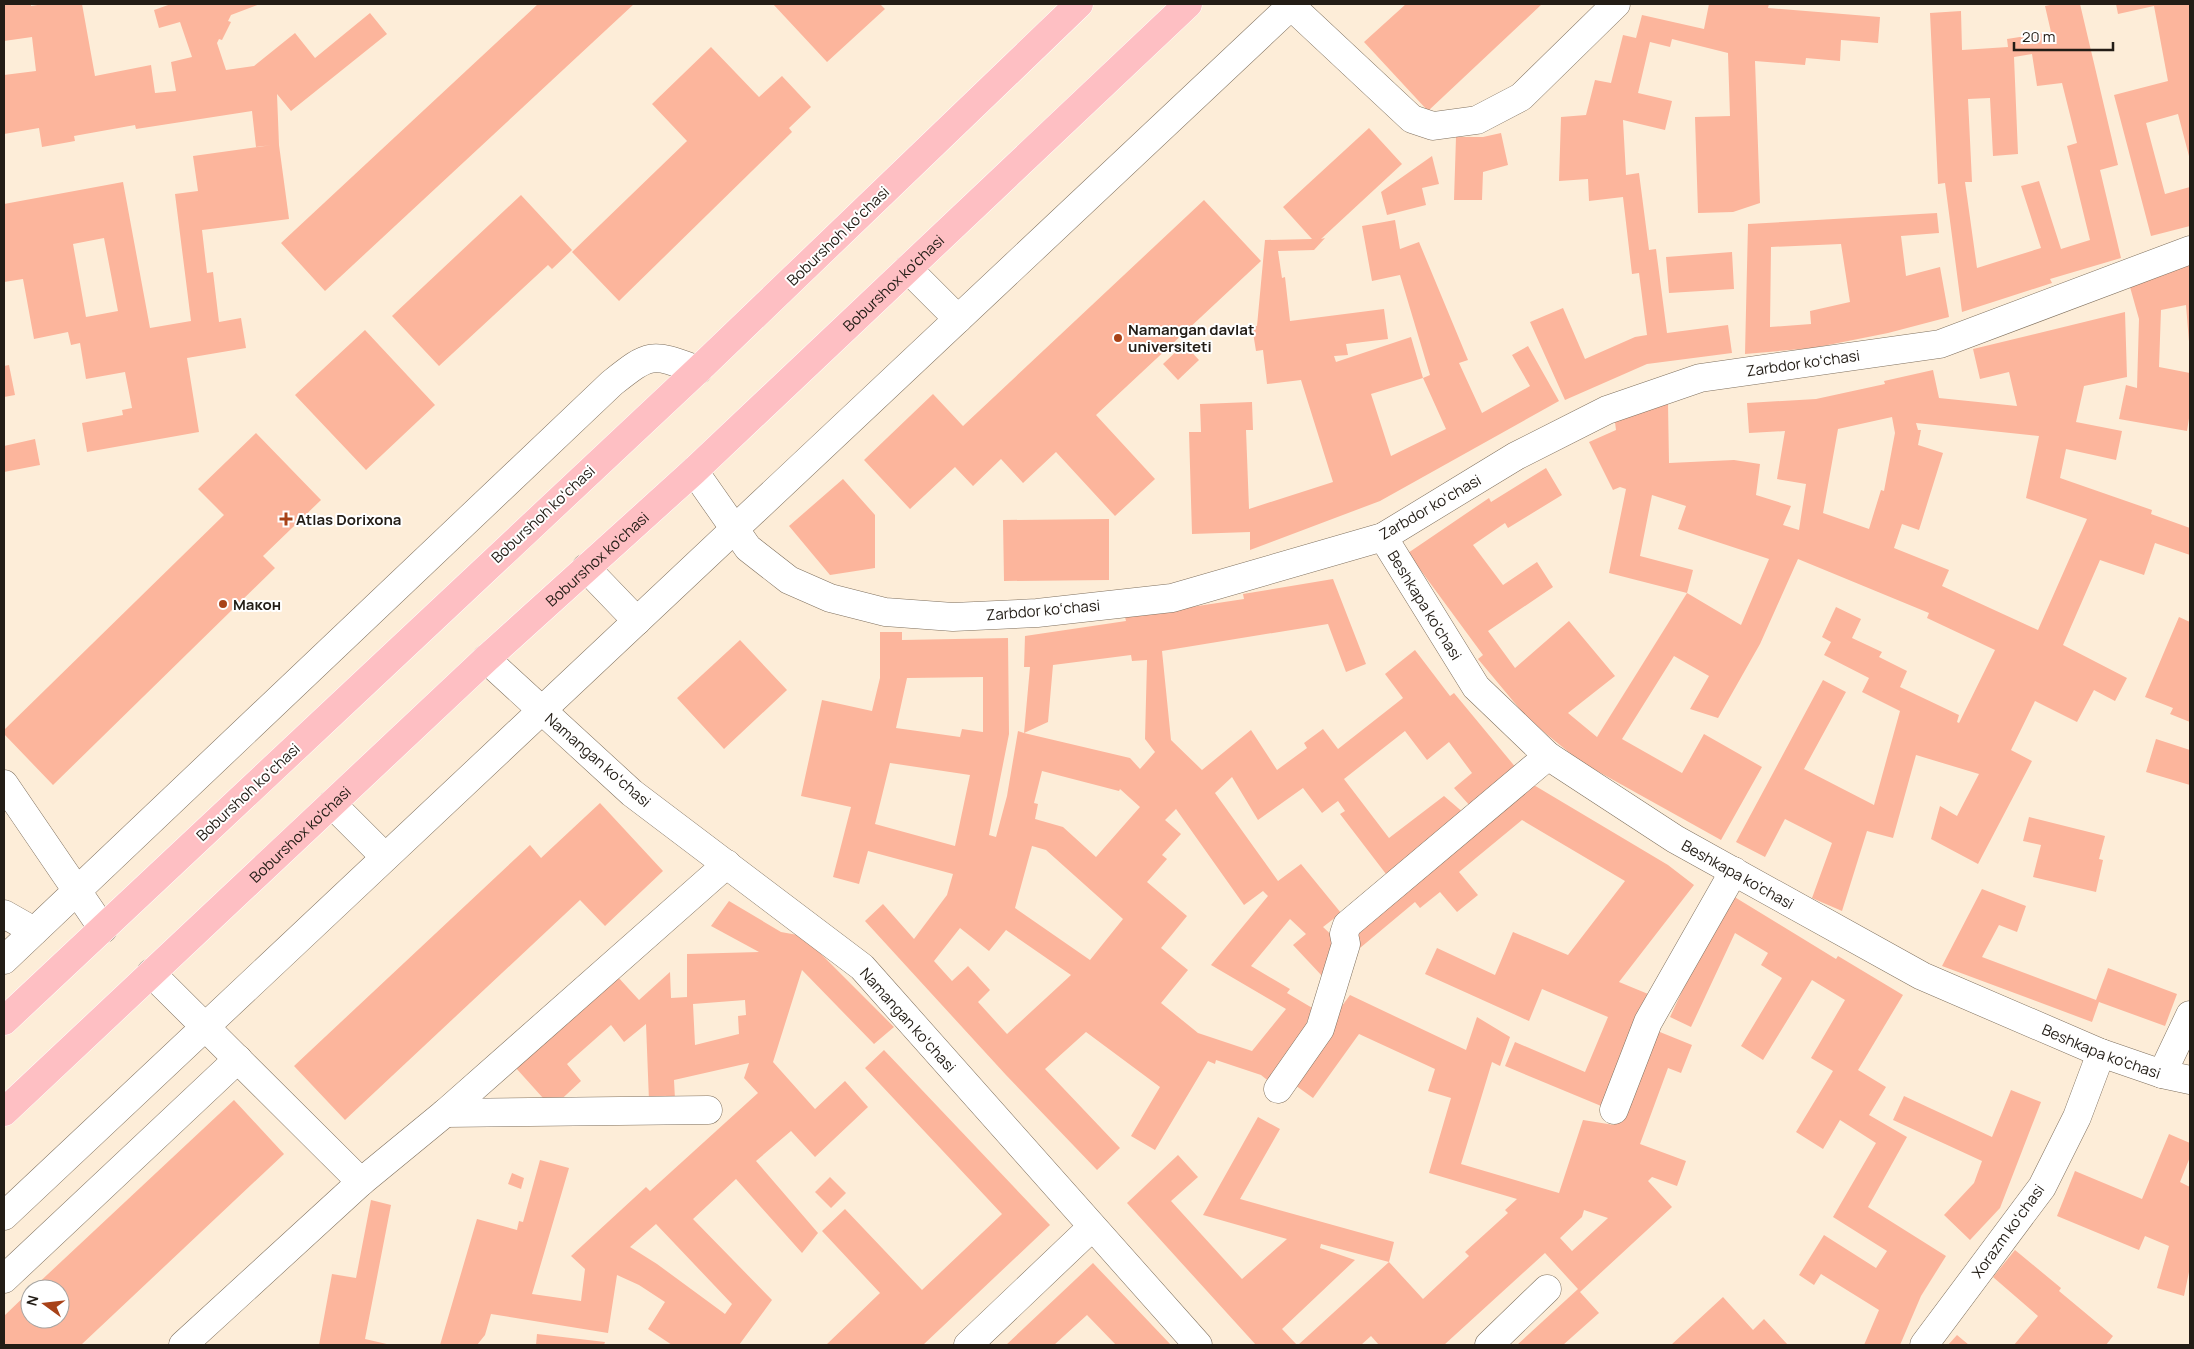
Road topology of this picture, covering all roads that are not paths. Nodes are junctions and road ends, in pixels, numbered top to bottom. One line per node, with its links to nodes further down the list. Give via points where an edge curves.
1 (1079, 4): 8 (main road, Boburshoh koʻchasi)
2 (1188, 4): 6 (main road, Boburshox ko'chasi)
3 (1291, 4): 4 (street, via 1412,119 1433,126 1477,120 1521,97); 7 (street)
4 (1616, 4)
5 (2190, 250): 11 (street, Zarbdor koʻchasi, via 1940,344 1700,378 1607,410 1516,456)
6 (908, 270): 7 (street); 9 (main road, Boburshox ko'chasi)
7 (958, 319): 10 (street)
8 (698, 370): 22 (street, via 656,356 638,362 612,383); 24 (main road, Boburshoh koʻchasi)
9 (694, 472): 10 (street, Zarbdor koʻchasi); 12 (main road, Boburshox ko'chasi)
10 (734, 529): 11 (street, Zarbdor koʻchasi, via 748,548 789,580 830,598 885,612 953,617 1037,613 1172,598); 13 (street)
11 (1383, 537): 16 (street, Beshkapa ko'chasi, via 1476,687)
12 (586, 568): 13 (street); 14 (main road, Boburshox ko'chasi)
13 (637, 621): 15 (street)
14 (486, 659): 15 (street, Namangan koʻchasi); 18 (main road, Boburshox ko'chasi)
15 (542, 710): 19 (street); 20 (street, Namangan koʻchasi, via 632,793)
16 (1548, 756): 21 (street, Beshkapa ko'chasi, via 1675,839); 35 (street, via 1347,925 1344,934 1346,944 1320,1029)
17 (4, 784): 22 (street)
18 (332, 804): 19 (street); 27 (main road, Boburshox ko'chasi)
19 (385, 857): 30 (street)
20 (728, 864): 39 (street); 42 (street, Namangan koʻchasi, via 862,967)
21 (1734, 871): 31 (street, Beshkapa ko'chasi, via 1922,976); 37 (street, via 1648,1022)
22 (77, 891): 24 (street); 25 (street)
23 (4, 914): 25 (street)
24 (103, 929): 29 (main road, Boburshoh koʻchasi)
25 (34, 931): 26 (street)
26 (4, 960)
27 (151, 973): 30 (street); 38 (main road, Boburshox ko'chasi)
28 (2190, 1015): 33 (street)
29 (4, 1021)
30 (205, 1027): 32 (street); 41 (street)
31 (2102, 1053): 33 (street, Beshkapa ko'chasi); 49 (street, Xorazm koʻchasi, via 2077,1118 2042,1187)
32 (238, 1059): 40 (street); 43 (street)
33 (2162, 1074): 34 (street, Beshkapa ko'chasi)
34 (2190, 1080)
35 (1278, 1089)
36 (708, 1110): 39 (street)
37 (1614, 1110)
38 (4, 1112)
39 (445, 1113): 40 (street)
40 (361, 1182): 45 (street)
41 (4, 1216)
42 (1092, 1227): 46 (street); 47 (street, Namangan koʻchasi)
43 (4, 1280)
44 (1548, 1289): 48 (street)
45 (183, 1345)
46 (968, 1345)
47 (1198, 1345)
48 (1489, 1345)
49 (1924, 1345)

